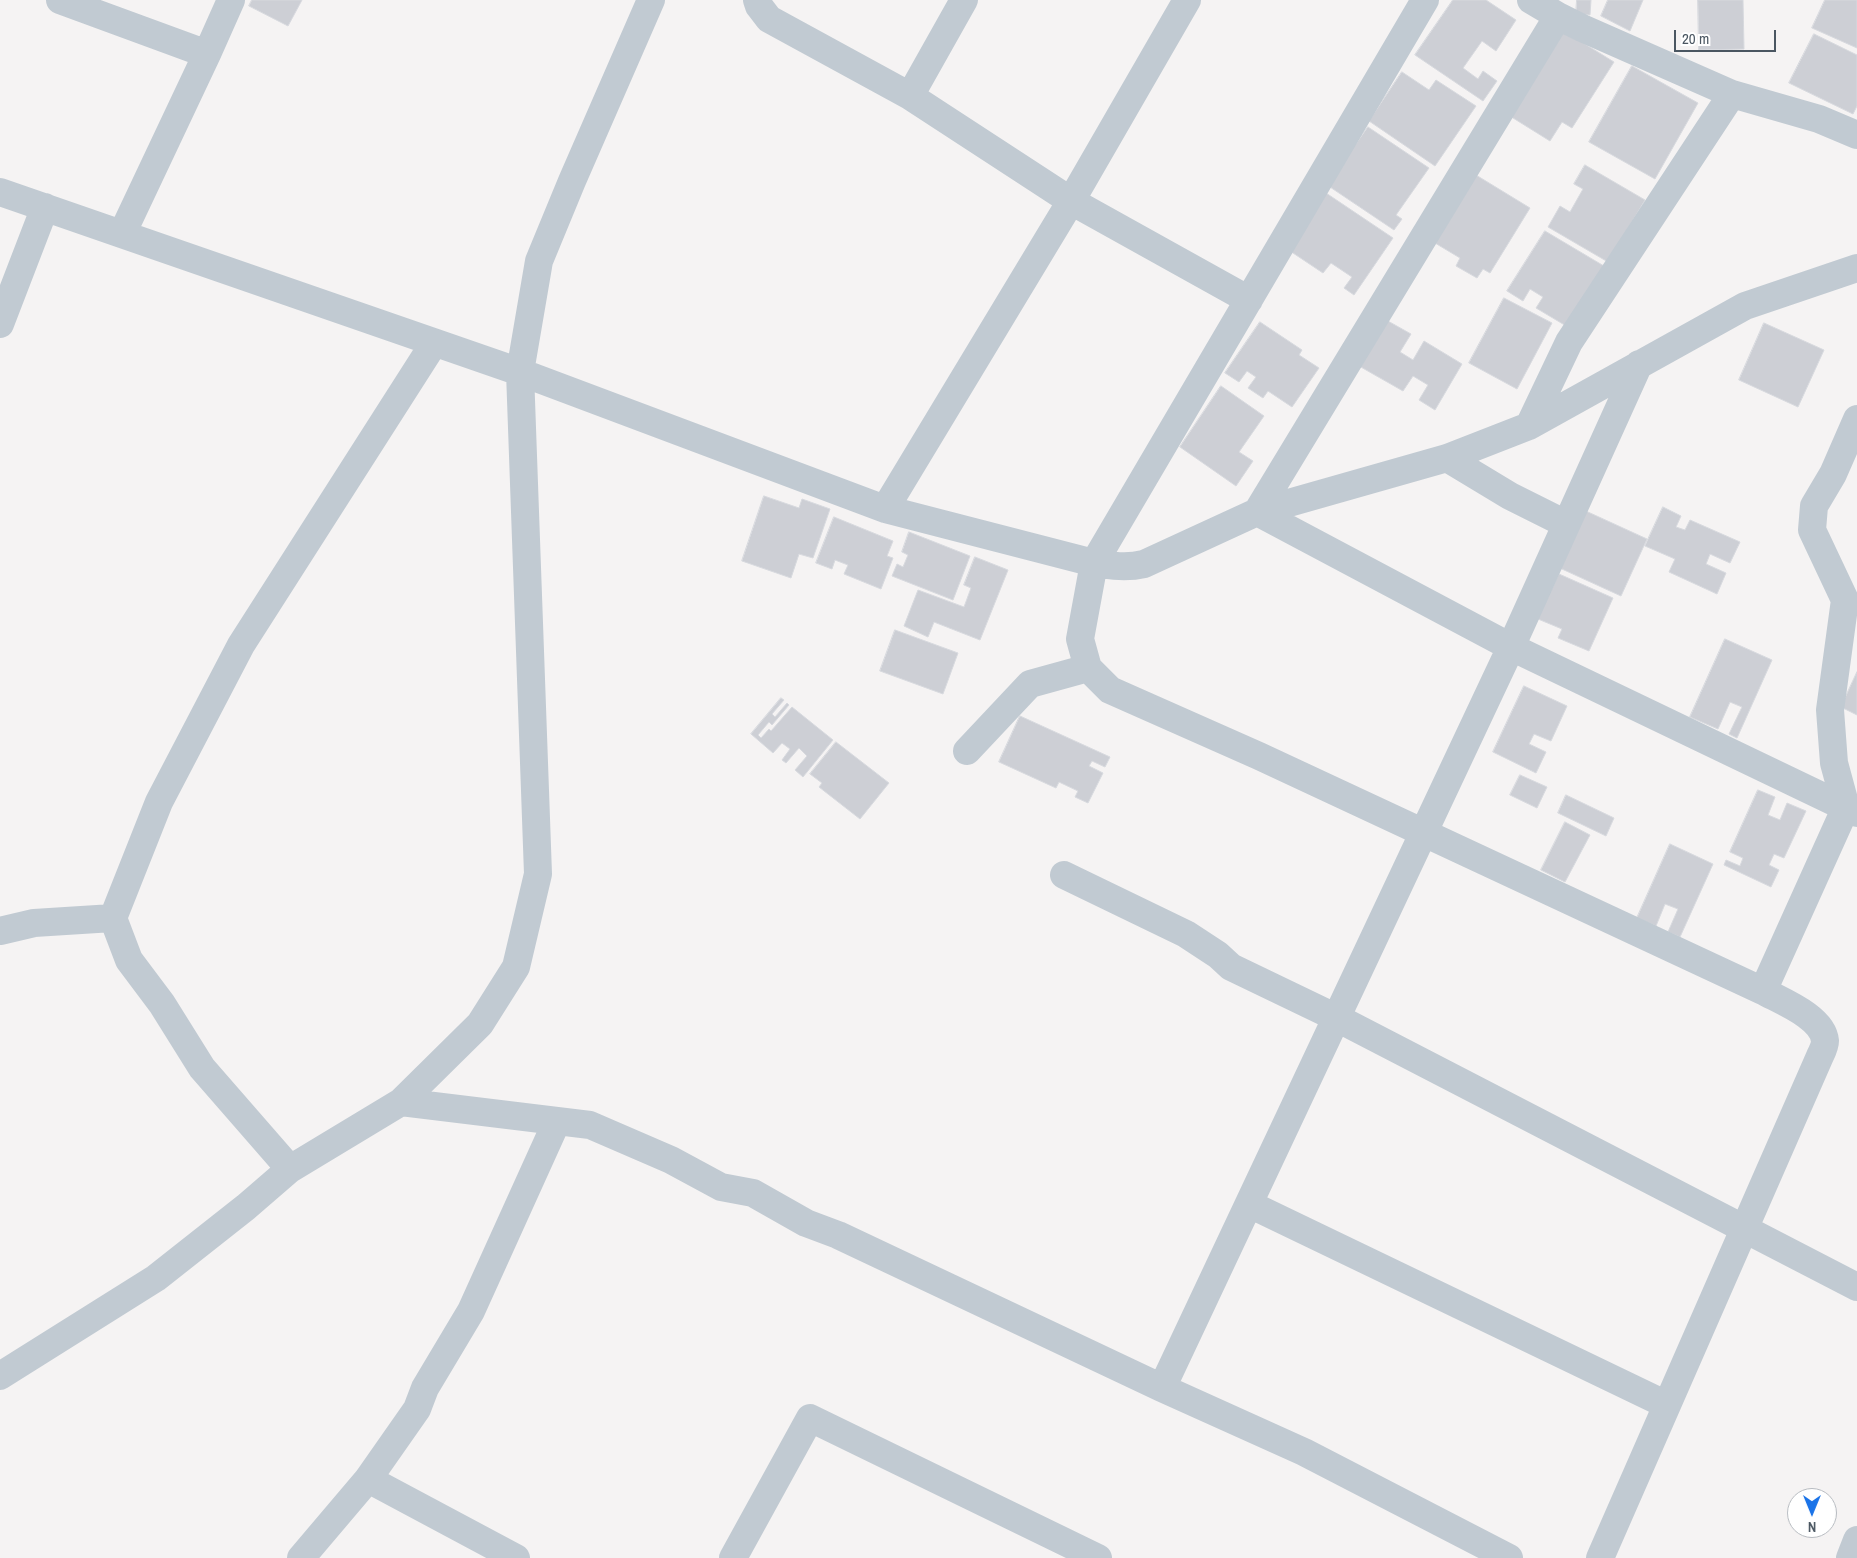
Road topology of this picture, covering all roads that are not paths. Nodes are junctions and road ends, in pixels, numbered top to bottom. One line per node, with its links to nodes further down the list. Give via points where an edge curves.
1 (60, 0): 10 (street)
2 (231, 0): 10 (street)
3 (651, 0): 23 (street, via 539,261)
4 (757, 0): 12 (street, via 768,19)
5 (964, 0): 12 (street)
6 (1187, 0): 15 (street)
7 (1531, 0): 9 (street)
8 (1418, 1): 19 (street)
9 (1558, 16): 11 (street); 28 (street)
10 (207, 54): 17 (street)
11 (1732, 94): 13 (street, via 1819,119); 25 (street, via 1569,342)
12 (910, 96): 15 (street)
13 (1857, 136)
14 (0, 192): 16 (street)
15 (1071, 201): 19 (street); 27 (street)
16 (45, 207): 17 (street); 20 (street)
17 (122, 234): 21 (street)
18 (1857, 268): 22 (street, via 1745,306)
19 (1249, 300): 30 (street)
20 (0, 324)
21 (434, 344): 23 (street); 37 (street, via 241,645 159,802)
22 (1638, 364): 25 (street); 29 (street)
23 (520, 372): 27 (street); 41 (street, via 538,874 516,967 480,1024)
24 (1857, 419): 34 (street, via 1814,506 1812,530 1845,600 1830,710 1834,763)
25 (1529, 426): 26 (street)
26 (1447, 458): 28 (street); 29 (street, via 1510,496)
27 (885, 510): 30 (street)
28 (1257, 512): 30 (street, via 1144,564 1116,566); 31 (street)
29 (1566, 524): 31 (street)
30 (1094, 562): 32 (street, via 1080,639)
31 (1511, 647): 34 (street); 35 (street)
32 (1088, 668): 33 (street, via 1030,684); 35 (street, via 1110,690)
33 (967, 751)
34 (1851, 810): 39 (street)
35 (1424, 832): 39 (street); 40 (street)
36 (1064, 875): 40 (street, via 1186,934 1231,967)
37 (113, 918): 38 (street, via 34,923); 43 (street, via 129,960 162,1004 202,1068)
38 (0, 931)
39 (1763, 991): 45 (street, via 1810,1016 1825,1042)
40 (1337, 1018): 44 (street); 45 (street)
41 (401, 1102): 42 (street); 43 (street)
42 (558, 1121): 48 (street, via 590,1125 721,1186 753,1193 806,1223 838,1235); 50 (street, via 471,1311 425,1388 417,1409)
43 (290, 1169): 47 (street, via 156,1278)
44 (1249, 1204): 48 (street); 49 (street)
45 (1744, 1230): 46 (street); 49 (street)
46 (1857, 1287)
47 (0, 1376)
48 (1162, 1388): 56 (street, via 1304,1452)
49 (1666, 1405): 57 (street)
50 (368, 1479): 52 (street); 53 (street)
51 (1857, 1540): 58 (street)
52 (301, 1558)
53 (516, 1558)
54 (733, 1558): 55 (street, via 810,1418)
55 (1098, 1558)
56 (1509, 1558)
57 (1600, 1558)
58 (1850, 1558)

